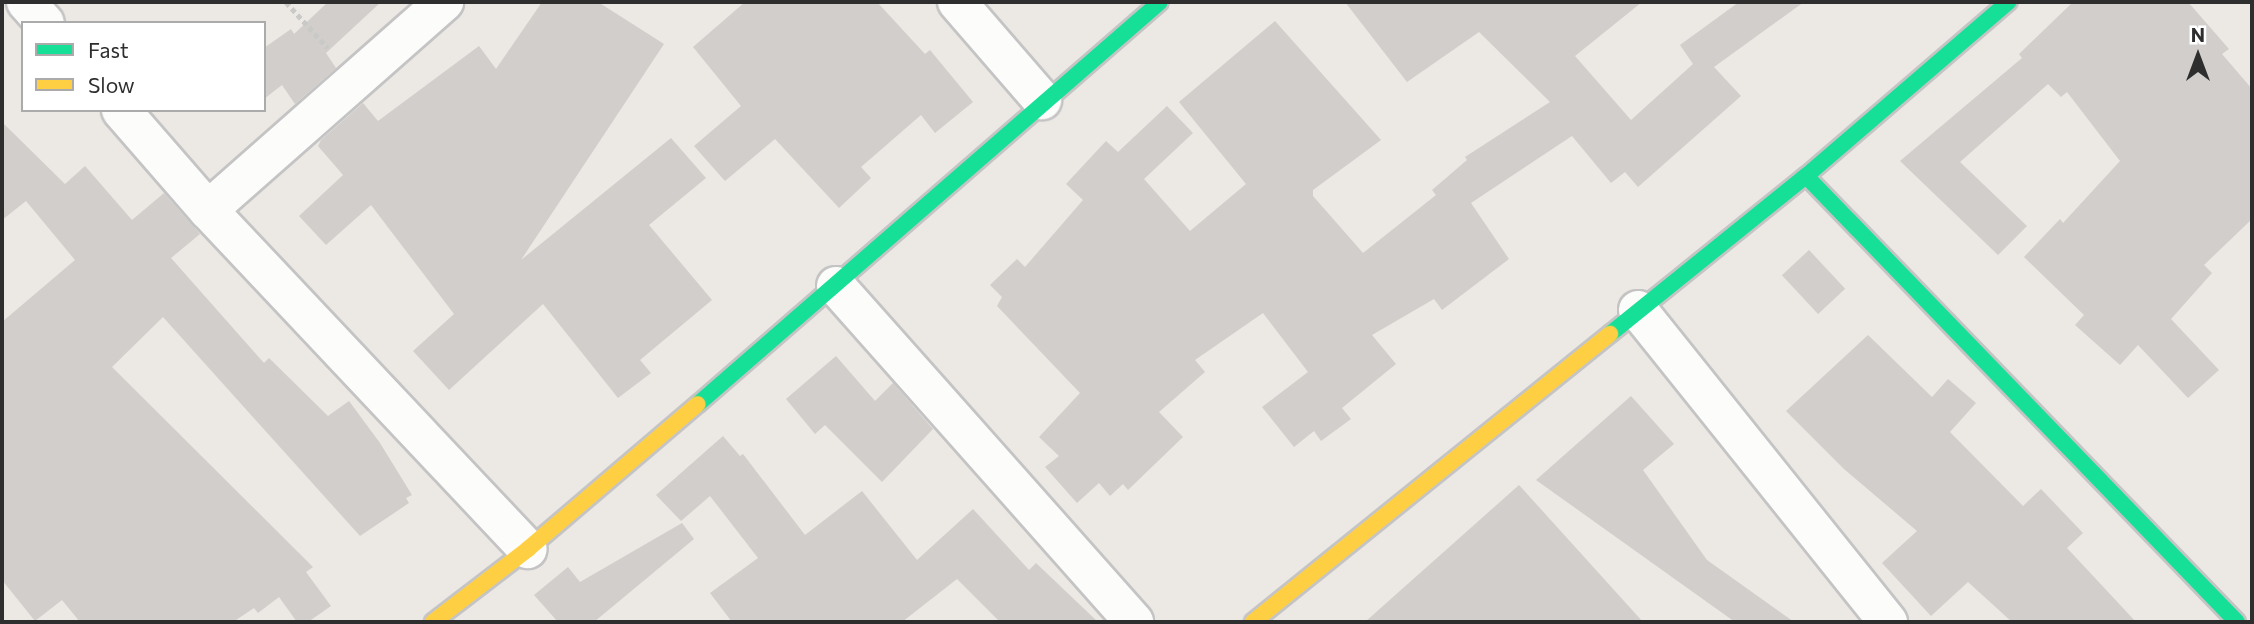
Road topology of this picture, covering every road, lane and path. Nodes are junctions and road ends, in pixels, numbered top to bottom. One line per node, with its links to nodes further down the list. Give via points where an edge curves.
1 (26, 2): 7 (street)
2 (286, 2): 8 (path)
3 (444, 2): 8 (street)
4 (957, 2): 9 (street)
5 (1160, 2): 9 (street)
6 (2008, 2): 11 (street)
7 (43, 21)
8 (354, 78): 12 (street)
9 (1042, 100): 13 (street)
10 (123, 112): 12 (street)
11 (1806, 176): 14 (street); 20 (street)
12 (208, 210): 15 (street)
13 (836, 286): 15 (street); 18 (street)
14 (1638, 310): 16 (street); 19 (street)
15 (528, 549): 17 (street)
16 (1267, 618)
17 (433, 622)
18 (1134, 622)
19 (1888, 622)
20 (2237, 622)

